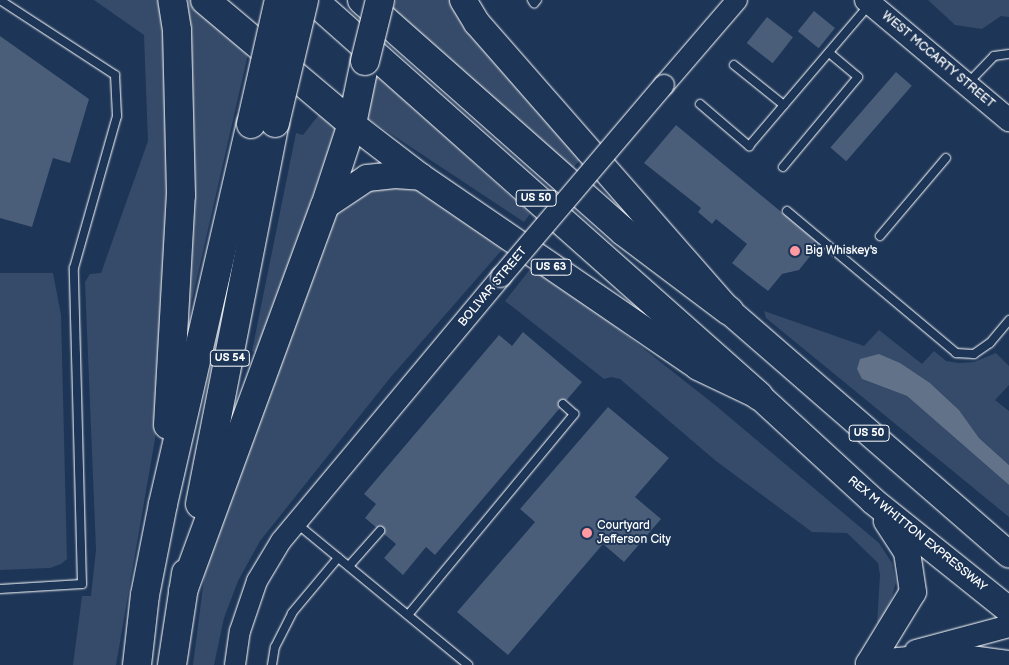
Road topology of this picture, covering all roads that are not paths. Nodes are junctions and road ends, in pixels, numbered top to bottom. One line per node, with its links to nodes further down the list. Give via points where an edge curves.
1 (0, 0): 40 (lane, via 115,75 117,116 74,268 82,584)
2 (172, 0): 34 (highway, via 177,30 181,196)
3 (205, 0): 22 (highway, US 63)
4 (279, 0): 21 (highway, US 54, bridge)
5 (304, 0): 21 (highway, US 54, bridge)
6 (313, 0): 31 (highway, US 50)
7 (362, 0): 29 (highway, US 50, via 623,231)
8 (380, 0): 22 (highway, bridge)
9 (463, 0): 29 (highway, via 496,44)
10 (532, 0): 11 (lane, via 534,3)
11 (537, 0)
12 (737, 0): 35 (street, BOLIVAR STREET, bridge)
13 (868, 2): 14 (lane); 17 (main road, WEST MCCARTY STREET)
14 (828, 53): 19 (lane); 24 (lane, via 858,77)
15 (1009, 54): 17 (lane, via 994,56)
16 (734, 65): 19 (lane)
17 (967, 85): 20 (main road, WEST MCCARTY STREET)
18 (700, 104): 19 (lane, via 749,146)
19 (784, 105)
20 (1009, 120)
21 (263, 124): 34 (highway, US 54); 41 (highway, US 54)
22 (352, 124): 25 (highway, US 63); 26 (highway)
23 (946, 158): 28 (lane)
24 (782, 167)
25 (421, 177): 26 (highway, via 367,178); 31 (highway, US 63, via 698,367)
26 (325, 206): 41 (highway)
27 (787, 211): 30 (lane, via 956,353 974,354 990,343)
28 (880, 236)
29 (729, 311): 37 (highway, US 50)
30 (1009, 320)
31 (759, 396): 33 (highway, REX M WHITTON EXPRESSWAY / US 50)
32 (563, 404): 43 (lane, via 574,414)
33 (874, 501): 42 (highway, REX M WHITTON EXPRESSWAY / US 50); 45 (highway, via 907,552 913,592)
34 (163, 504): 47 (highway, US 54)
35 (296, 523): 38 (lane); 49 (street, BOLIVAR STREET, via 258,580 240,630)
36 (380, 530): 39 (lane)
37 (1007, 551)
38 (338, 558): 39 (lane); 50 (lane, via 292,613 275,647)
39 (349, 566): 43 (lane)
40 (0, 589)
41 (183, 592): 48 (highway, US 54)
42 (1009, 610)
43 (408, 615): 51 (lane)
44 (1009, 626): 45 (main road)
45 (867, 664): 46 (highway, via 948,656)
46 (1009, 664)
47 (137, 665)
48 (172, 665)
49 (235, 665)
50 (272, 665)
51 (468, 665)

